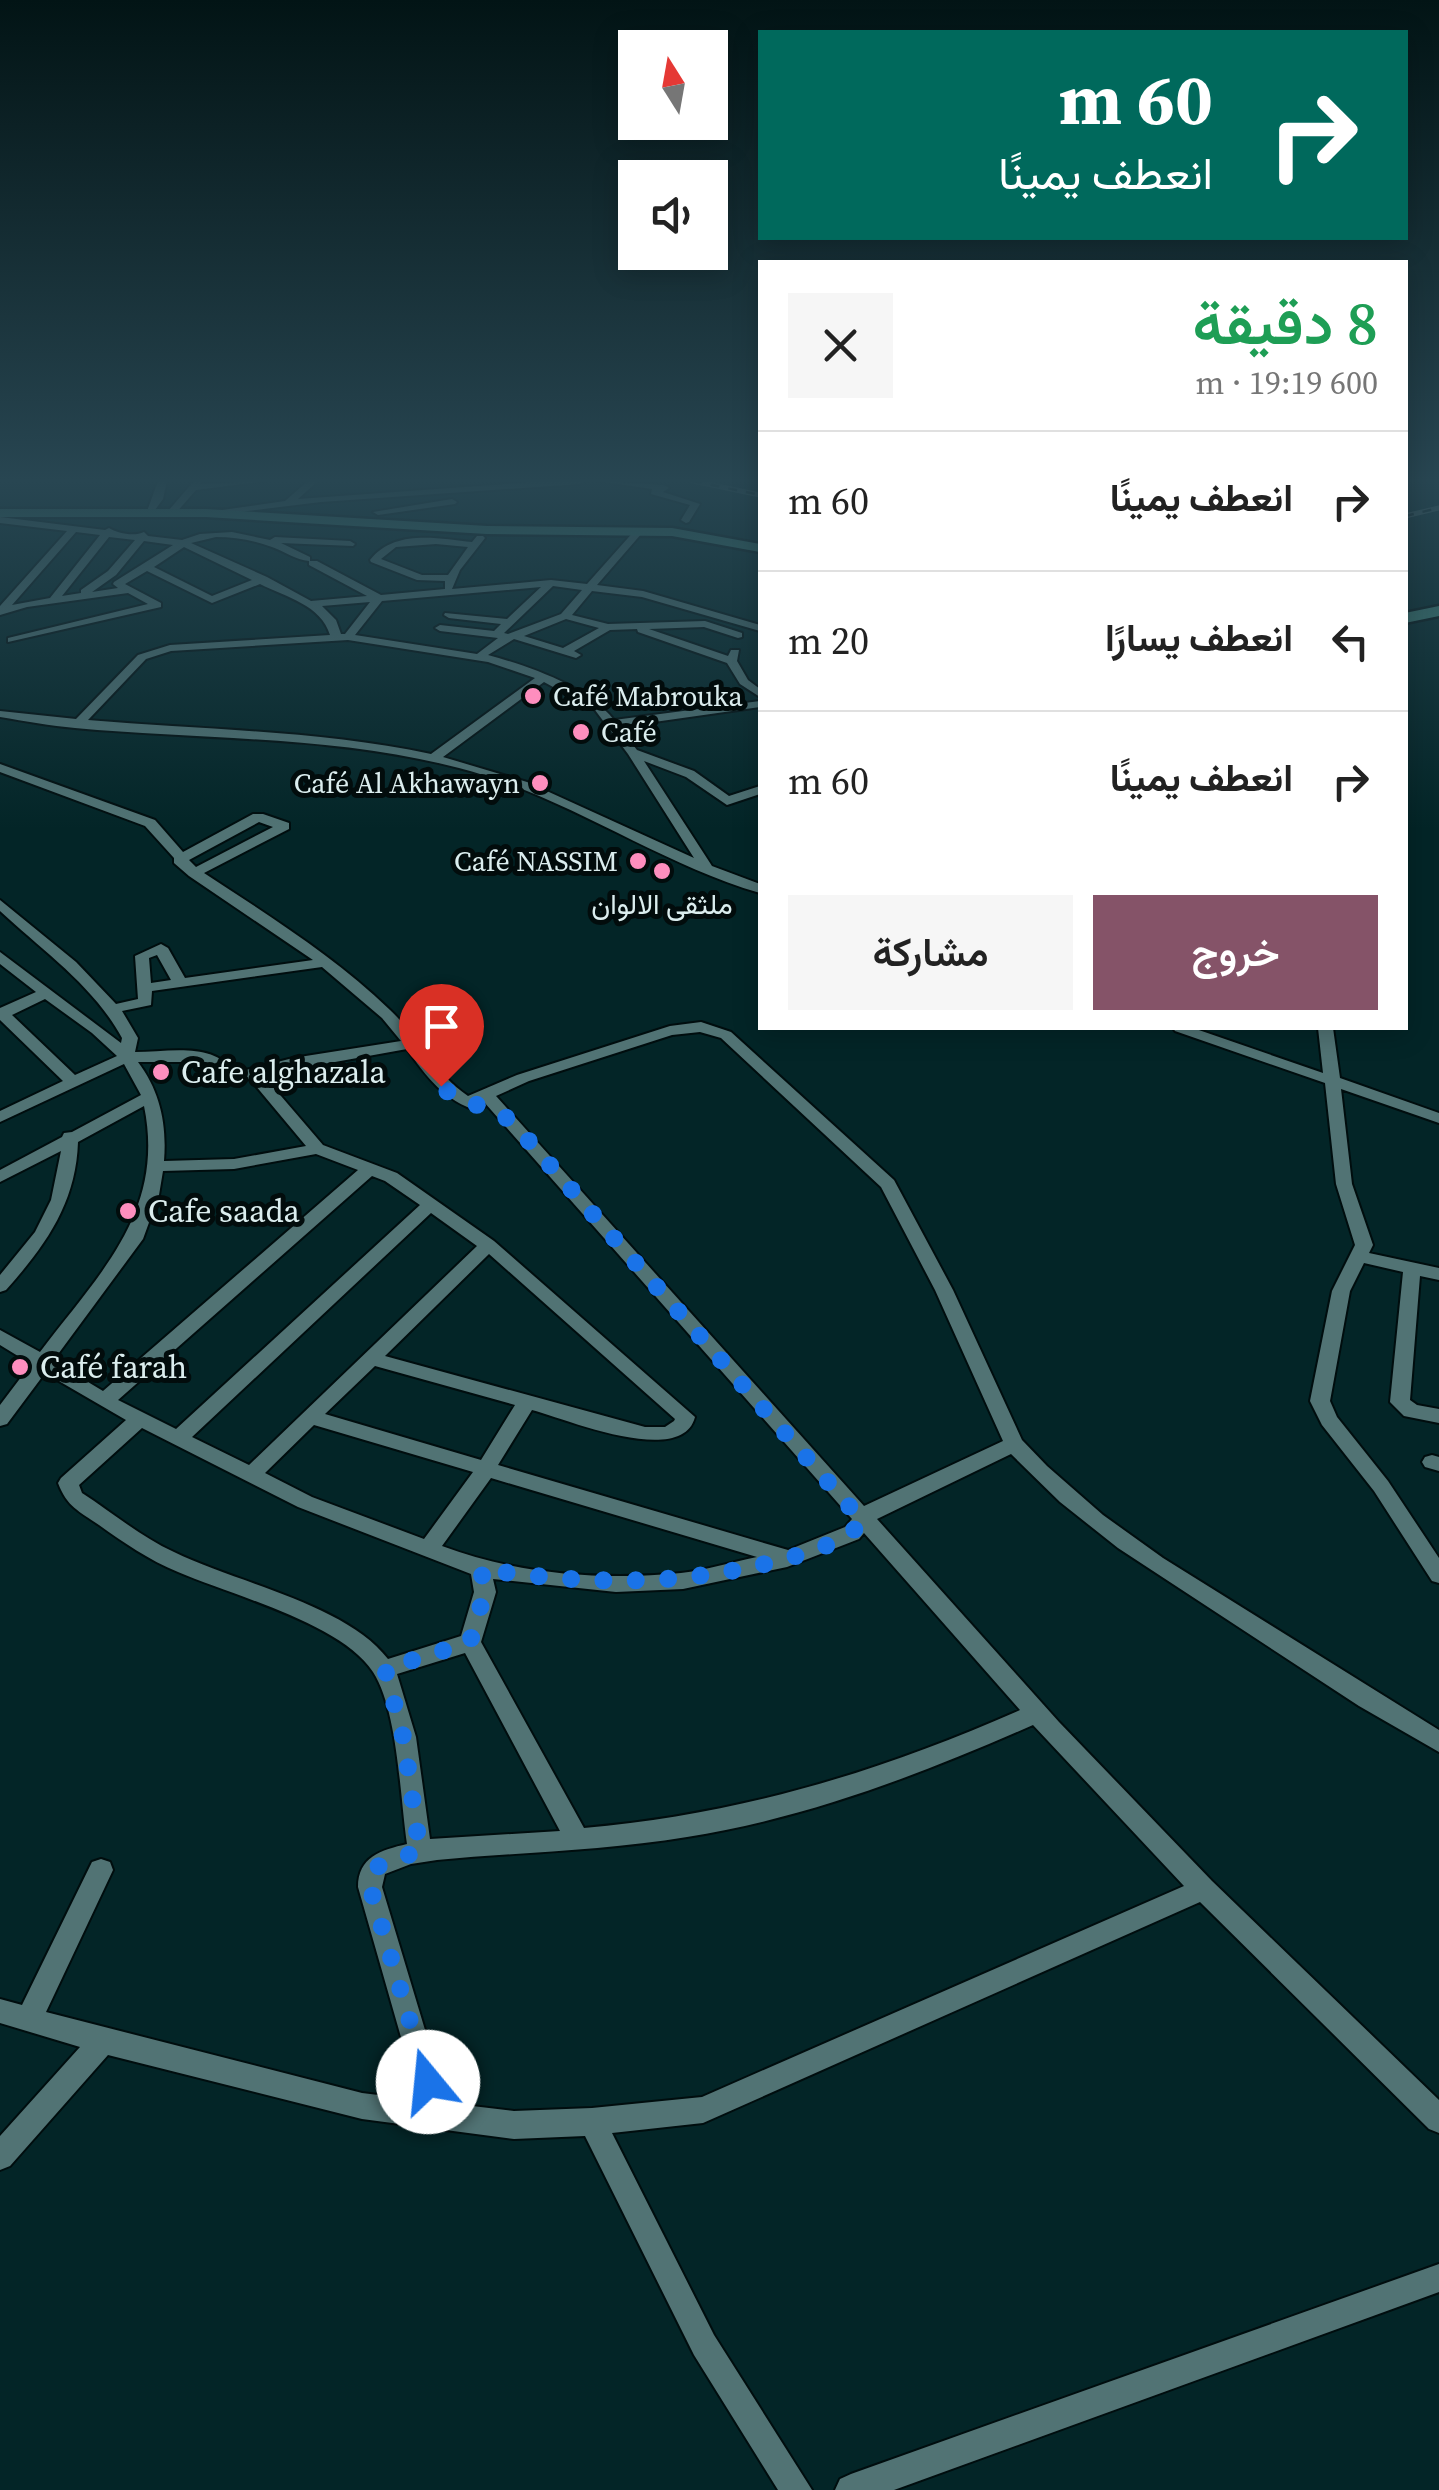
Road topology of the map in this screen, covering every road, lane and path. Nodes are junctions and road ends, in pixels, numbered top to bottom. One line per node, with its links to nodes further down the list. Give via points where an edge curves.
1 (63, 597): 10 (street)
2 (143, 597): 28 (street, via 157,605)
3 (297, 597): 11 (street)
4 (388, 597): 9 (street)
5 (458, 597): 14 (street)
6 (536, 597): 20 (street)
7 (581, 597): 15 (street)
8 (659, 597): 18 (street)
9 (379, 598): 11 (street); 17 (street)
10 (54, 599): 13 (street)
11 (310, 604): 19 (street)
12 (1439, 611): 16 (street)
13 (0, 612)
14 (450, 614): 20 (street); 25 (street, via 438,632)
15 (565, 616): 21 (street); 26 (street)
16 (1408, 617)
17 (366, 618): 19 (street); 27 (street)
18 (730, 619): 23 (street); 24 (street)
19 (330, 620): 27 (street)
20 (510, 622): 25 (street)
21 (608, 627): 22 (street); 26 (street, via 570,653)
22 (636, 627): 24 (street, via 704,624); 30 (street)
23 (758, 627)
24 (738, 635): 30 (street)
25 (496, 636): 26 (street)
26 (512, 636): 29 (street)
27 (342, 637): 29 (street); 36 (street, via 151,653)
28 (12, 640)
29 (479, 657): 31 (street)
30 (730, 661): 32 (street)
31 (544, 677): 35 (street, via 584,698); 38 (street)
32 (758, 692)
33 (758, 704): 35 (street)
34 (0, 714): 36 (street)
35 (612, 724): 37 (street)
36 (77, 726): 38 (street, via 284,735)
37 (634, 753): 40 (street, via 681,769 727,800); 42 (street)
38 (434, 758): 42 (street, via 520,784)
39 (0, 768): 41 (street, via 150,823)
40 (758, 791)
41 (179, 860): 43 (street); 43 (street, via 258,817 284,826)
42 (707, 869): 44 (street)
43 (194, 873): 47 (street)
44 (758, 888)
45 (0, 904): 51 (street, via 52,945)
46 (0, 956): 50 (street)
47 (323, 963): 48 (street); 55 (street)
48 (180, 984): 49 (street); 49 (street, via 161,948 142,956)
49 (144, 988): 51 (street, via 146,1002)
50 (44, 994): 52 (street); 56 (street)
51 (112, 1010): 56 (street, via 130,1038)
52 (1, 1014): 58 (street)
53 (1186, 1030): 59 (street)
54 (1326, 1030): 59 (street)
55 (412, 1044): 57 (street); 62 (street, via 441,1086)
56 (126, 1057): 57 (street, via 206,1056 230,1080); 58 (street); 61 (street)
57 (254, 1074): 66 (street)
58 (72, 1080): 63 (street)
59 (1332, 1080): 64 (street); 72 (street, via 1344,1184 1364,1240)
60 (0, 1098): 63 (street)
61 (148, 1098): 65 (street); 67 (street)
62 (478, 1099): 86 (street, via 670,1031 701,1027 726,1034 888,1184); 89 (street, via 502,1113)
63 (6, 1114)
64 (1439, 1118)
65 (70, 1136): 69 (street); 75 (street, via 65,1195 52,1222)
66 (317, 1149): 67 (street, via 234,1164); 68 (street)
67 (158, 1166): 78 (street, via 134,1239)
68 (371, 1168): 70 (street); 80 (street)
69 (0, 1176)
70 (429, 1206): 71 (street); 85 (street)
71 (488, 1246): 77 (street); 79 (street, via 685,1418 669,1434 645,1434)
72 (1360, 1258): 73 (street); 93 (street, via 1341,1291 1320,1400)
73 (1412, 1271): 74 (street); 81 (street, via 1400,1402)
74 (1439, 1274)
75 (0, 1286)
76 (0, 1336): 78 (street)
77 (374, 1359): 79 (street); 82 (street)
78 (39, 1362): 80 (street); 84 (street)
79 (528, 1400): 87 (street)
80 (104, 1401): 83 (street)
81 (1439, 1416)
82 (314, 1418): 87 (street); 88 (street)
83 (140, 1419): 85 (street); 95 (street, via 68,1483 74,1498 164,1557 303,1613 370,1652)
84 (0, 1420)
85 (177, 1439): 88 (street)
86 (1014, 1444): 89 (street, via 872,1511); 97 (street, via 1097,1525)
87 (486, 1469): 90 (street); 91 (street)
88 (250, 1476): 90 (street)
89 (863, 1522): 91 (street, via 852,1534); 96 (street)
90 (428, 1548): 92 (street)
91 (788, 1558): 92 (street, via 683,1581 616,1584)
92 (481, 1569): 94 (street, via 485,1592)
93 (1439, 1575)
94 (470, 1642): 95 (street); 98 (street)
95 (385, 1669): 99 (street, via 404,1740)
96 (1036, 1712): 98 (street, via 876,1779 777,1811 714,1826); 101 (street)
97 (1439, 1742)
98 (578, 1840): 99 (street)
99 (420, 1852): 105 (street, via 377,1865 370,1887)
100 (101, 1870): 103 (street)
101 (1204, 1889): 106 (street); 107 (street, via 703,2110)
102 (0, 2010): 103 (street)
103 (29, 2019): 104 (street)
104 (102, 2042): 105 (street, via 362,2106); 108 (street)
105 (438, 2117): 107 (street, via 514,2125)
106 (1439, 2119)
107 (592, 2122): 110 (street, via 704,2345)
108 (0, 2156)
109 (1439, 2278): 111 (street)
110 (796, 2490)
111 (851, 2490)

